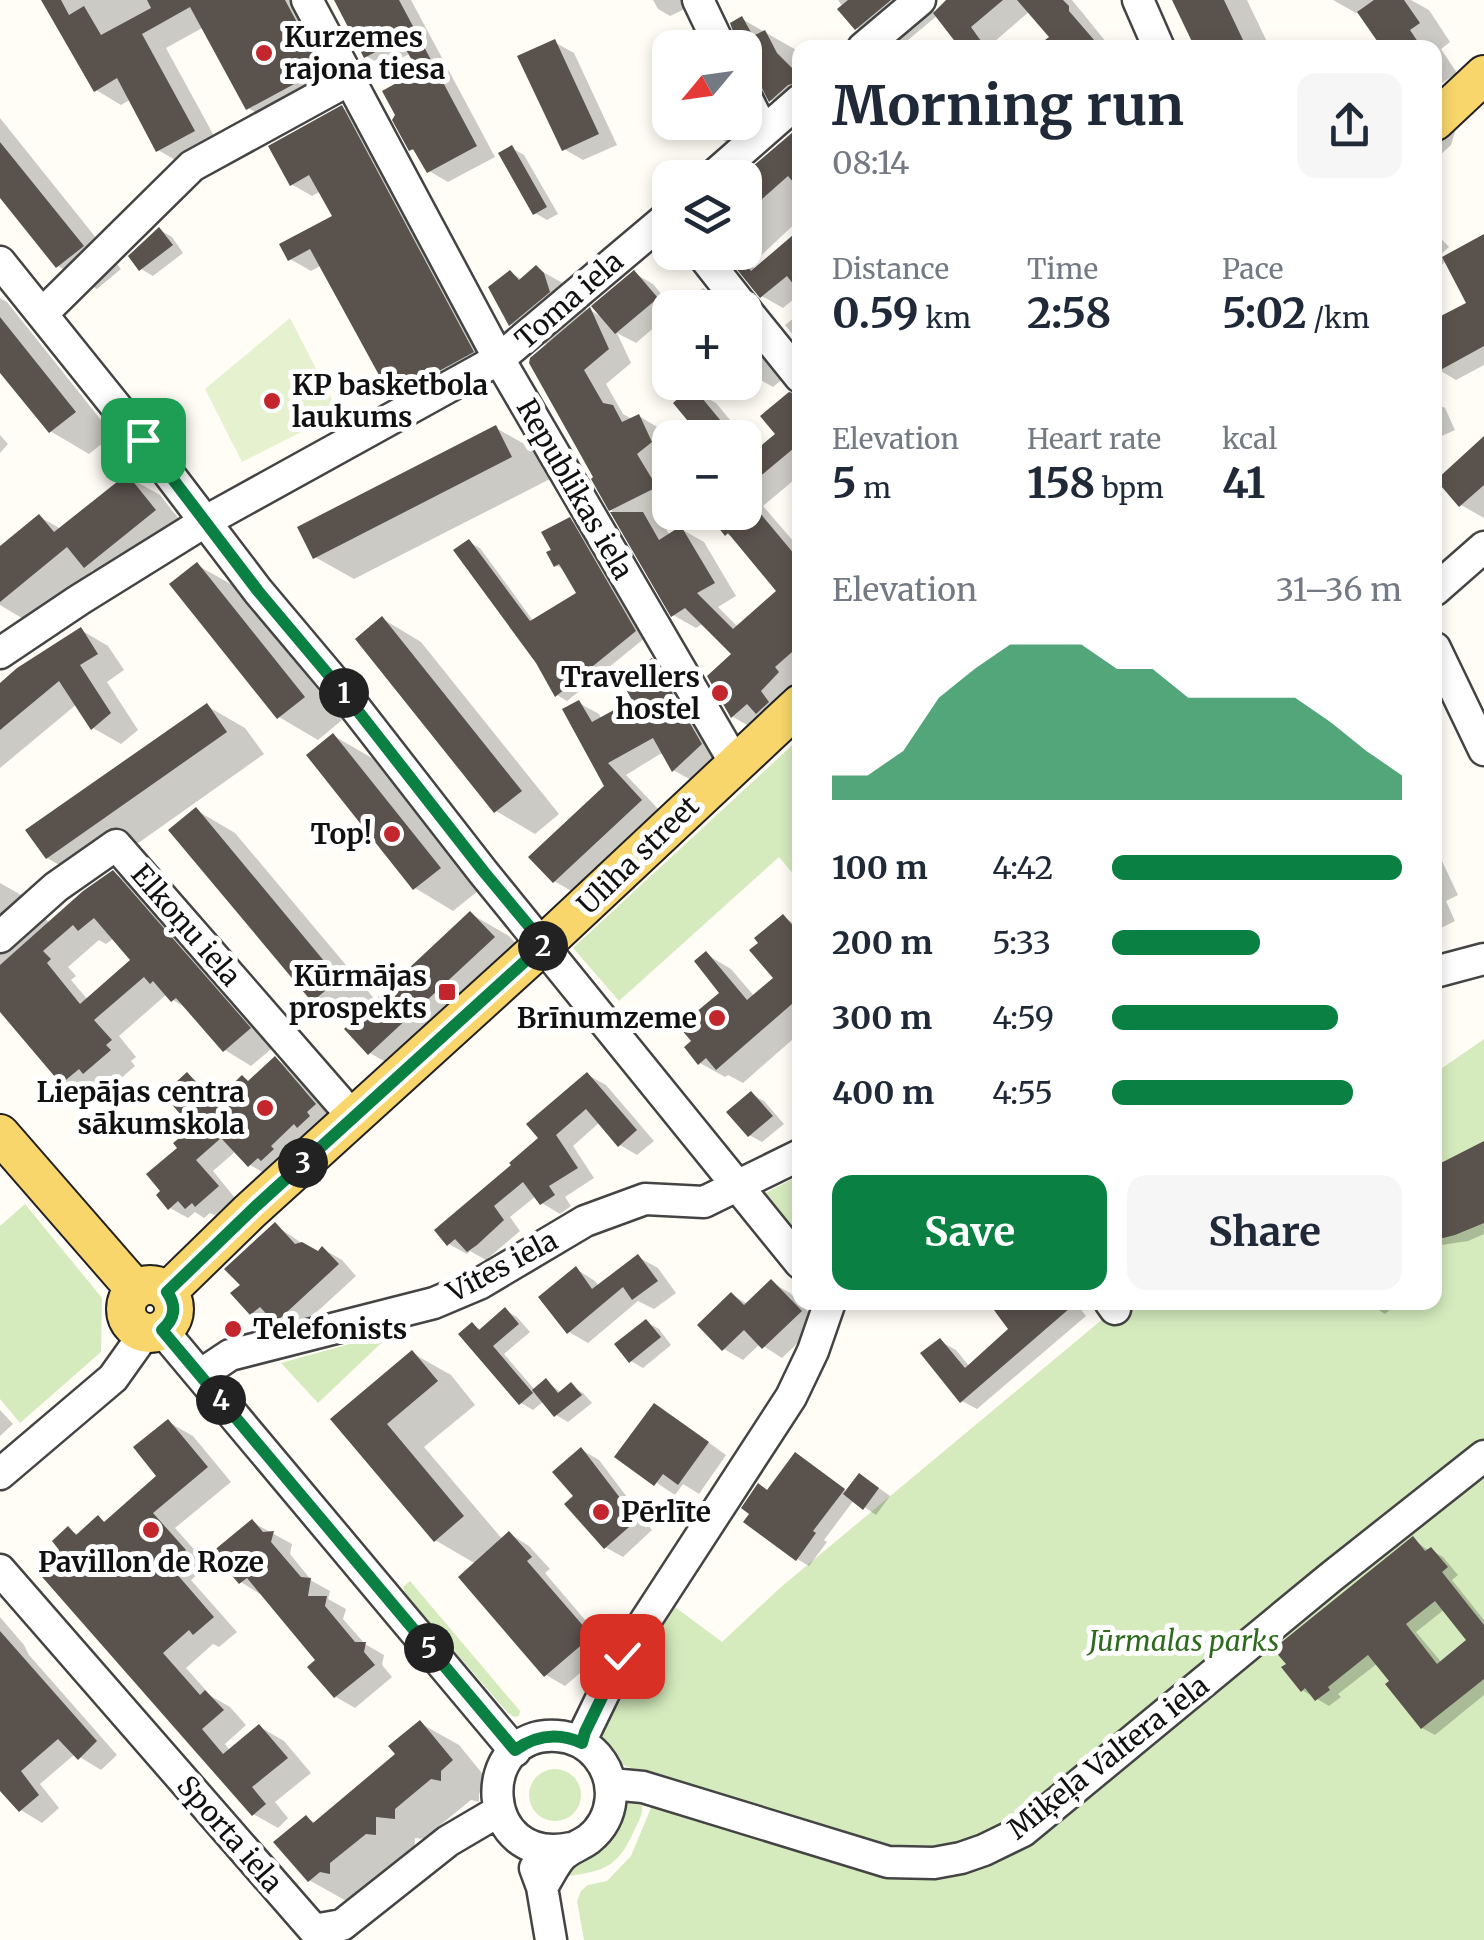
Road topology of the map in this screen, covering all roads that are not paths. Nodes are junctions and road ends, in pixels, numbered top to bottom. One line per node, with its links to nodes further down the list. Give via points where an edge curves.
1 (307, 0): 9 (street, Republikas iela)
2 (698, 0): 5 (street)
3 (1138, 0): 7 (street)
4 (917, 1): 6 (street)
5 (713, 30)
6 (872, 40)
7 (1156, 40)
8 (1484, 75): 11 (main road)
9 (350, 80): 18 (street, via 192,166); 20 (street, Republikas iela)
10 (792, 107): 12 (street)
11 (1442, 114)
12 (763, 131): 13 (street)
13 (731, 160)
14 (652, 230): 20 (street, Toma iela)
15 (0, 262): 18 (street)
16 (714, 270): 17 (street)
17 (730, 290)
18 (42, 314): 22 (street)
19 (762, 330): 21 (street)
20 (500, 359): 22 (street, Toma iela); 29 (street, Republikas iela)
21 (792, 367)
22 (206, 521): 25 (street, Toma iela); 31 (street)
23 (1484, 547): 24 (street)
24 (1442, 584)
25 (2, 649)
26 (1442, 663): 28 (street)
27 (792, 711): 29 (main road, Uliha street)
28 (1484, 750)
29 (735, 763): 31 (main road, Uliha street)
30 (0, 938): 34 (street, Elkoņu iela, via 56,886 116,845)
31 (544, 944): 34 (main road, Uliha street); 37 (street)
32 (1484, 960): 33 (street)
33 (1442, 970)
34 (353, 1118): 39 (main road, Uliha street)
35 (0, 1134): 39 (main road)
36 (792, 1158): 37 (street, Vites iela)
37 (738, 1186): 38 (street); 42 (street, Vites iela, via 704,1202 646,1199 584,1221 434,1303 230,1355)
38 (792, 1253)
39 (151, 1290): 41 (main road, via 173,1302 174,1310 168,1325)
40 (827, 1310): 46 (street, via 791,1397 620,1660)
41 (154, 1332): 42 (street); 44 (street, via 113,1378)
42 (200, 1375): 47 (street)
43 (1484, 1456): 48 (street, Miķeļa Valtera iela, via 1023,1831 984,1850 934,1864 888,1862)
44 (0, 1474)
45 (0, 1570): 49 (street, Sporta iela, via 314,1930 342,1925 448,1841)
46 (582, 1743): 47 (street, via 548,1736); 48 (street, via 604,1765)
47 (515, 1750): 49 (street, via 498,1778)
48 (611, 1784): 51 (street, via 600,1828)
49 (499, 1811): 50 (street)
50 (519, 1840): 51 (street, via 550,1851); 52 (street)
51 (571, 1848): 52 (street)
52 (542, 1888): 53 (street)
53 (551, 1940)

